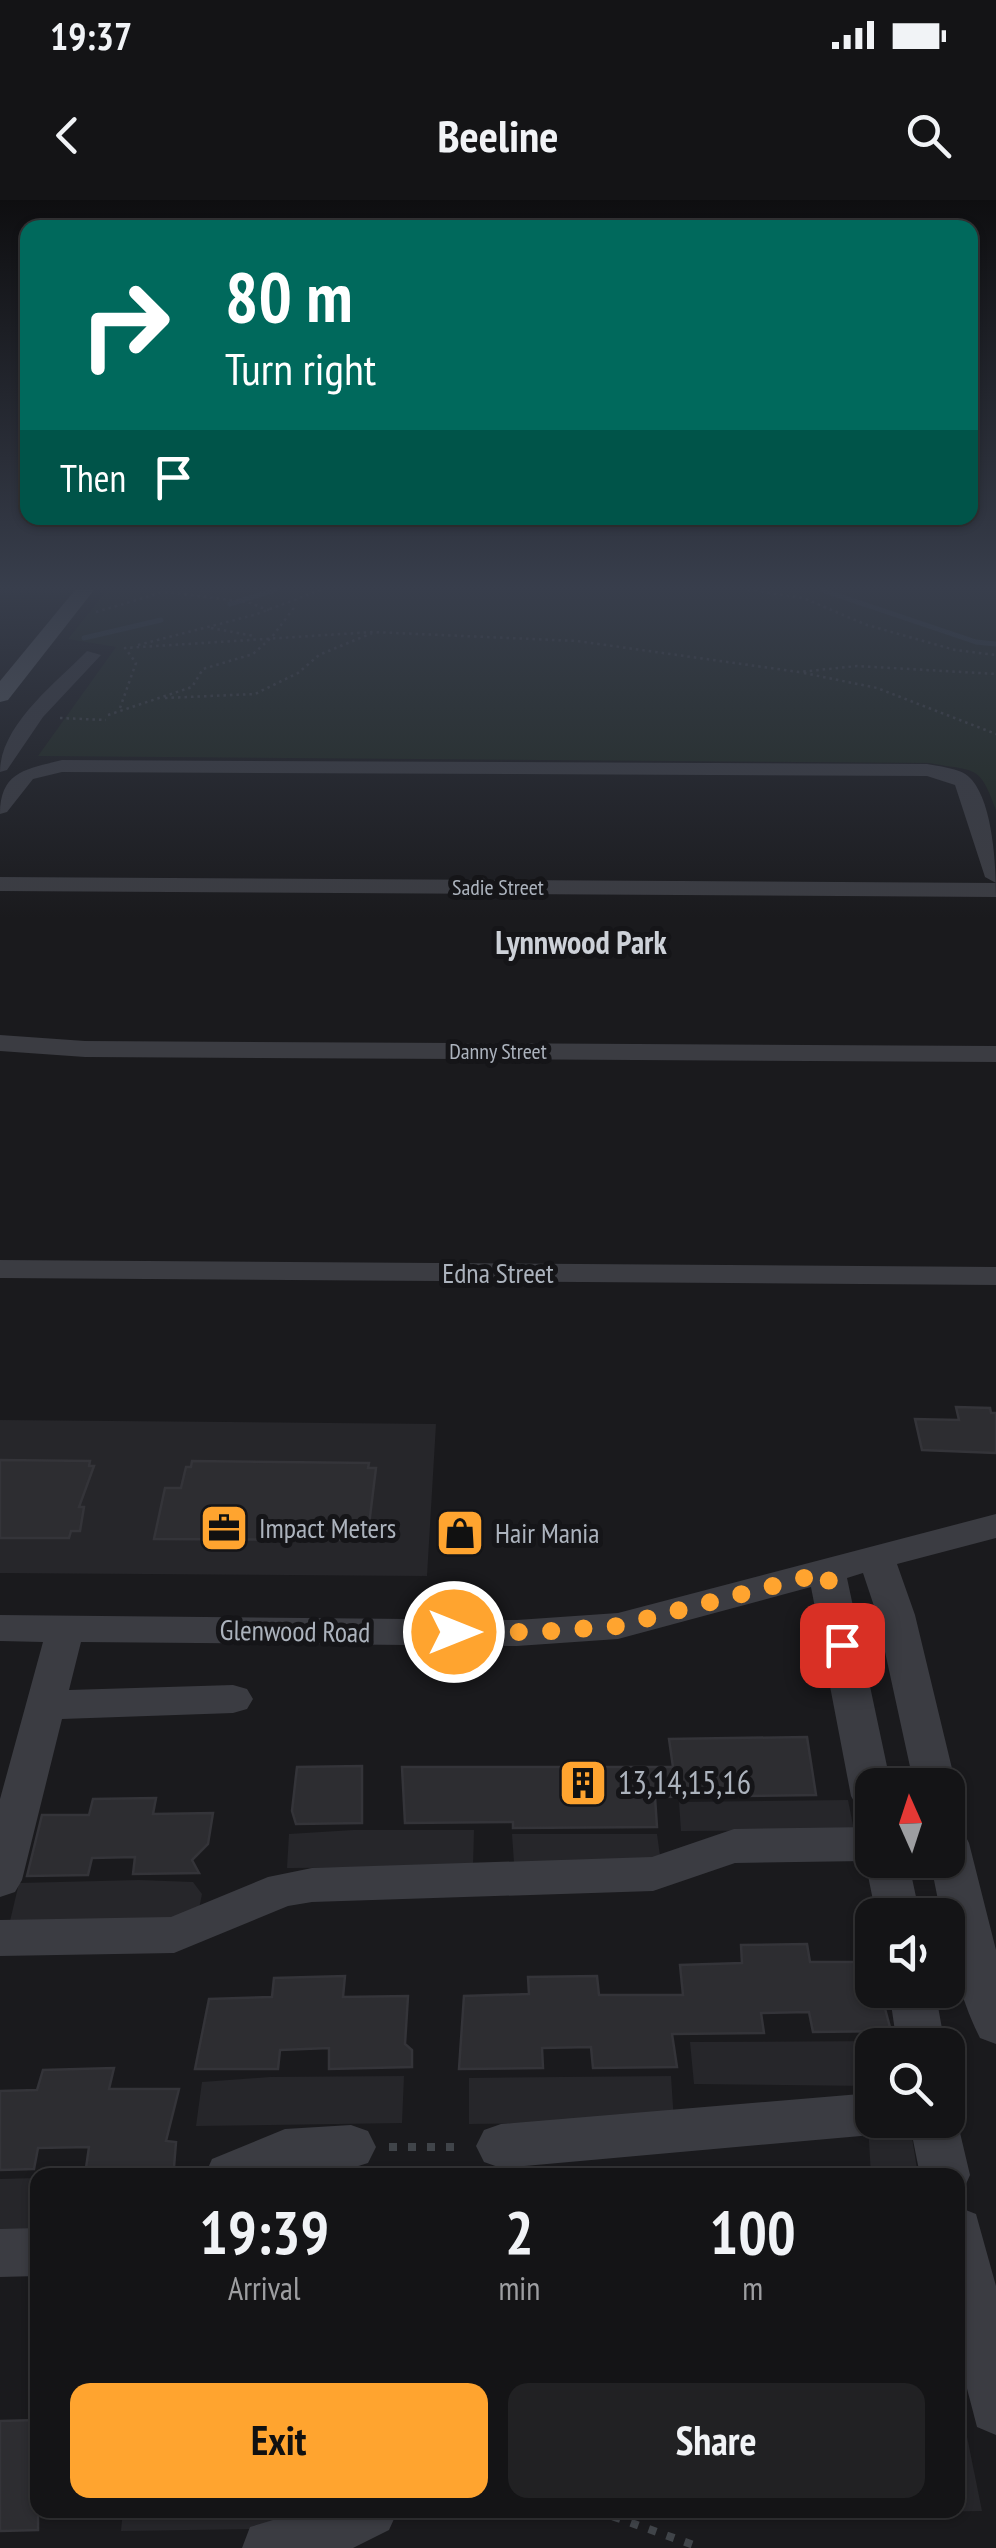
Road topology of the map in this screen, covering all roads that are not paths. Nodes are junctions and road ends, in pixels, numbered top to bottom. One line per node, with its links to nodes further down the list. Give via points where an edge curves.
1 (50, 700): 2 (street)
2 (0, 766)
3 (0, 808): 4 (street, via 26,775 62,766 940,772 964,782)
4 (996, 878)
5 (0, 884): 6 (street, Sadie Street)
6 (996, 890)
7 (0, 1044): 8 (street, Danny Street)
8 (996, 1054)
9 (0, 1269): 10 (street, Edna Street)
10 (996, 1276)
11 (996, 1526): 12 (street, Glenwood Road)
12 (878, 1559): 13 (street, Glenwood Road); 19 (street)
13 (827, 1572): 15 (street, Glenwood Road, via 653,1618 552,1632); 18 (street)
14 (0, 1628): 15 (street, Glenwood Road)
15 (65, 1628): 17 (street)
16 (233, 1699): 17 (street)
17 (43, 1705): 22 (street)
18 (866, 1768)
19 (930, 1768)
20 (855, 1844): 23 (street, via 734,1846 653,1874 312,1885 283,1889 174,1935)
21 (956, 1878): 24 (street)
22 (0, 1880)
23 (0, 1938)
24 (996, 2024)
25 (855, 2115): 27 (street)
26 (938, 2138): 30 (street)
27 (501, 2146)
28 (351, 2147): 29 (street, via 285,2151)
29 (246, 2168)
30 (944, 2168)
31 (30, 2252): 32 (street)
32 (0, 2253)
33 (965, 2264): 34 (street)
34 (996, 2408)
35 (352, 2518): 36 (street)
36 (271, 2548)

